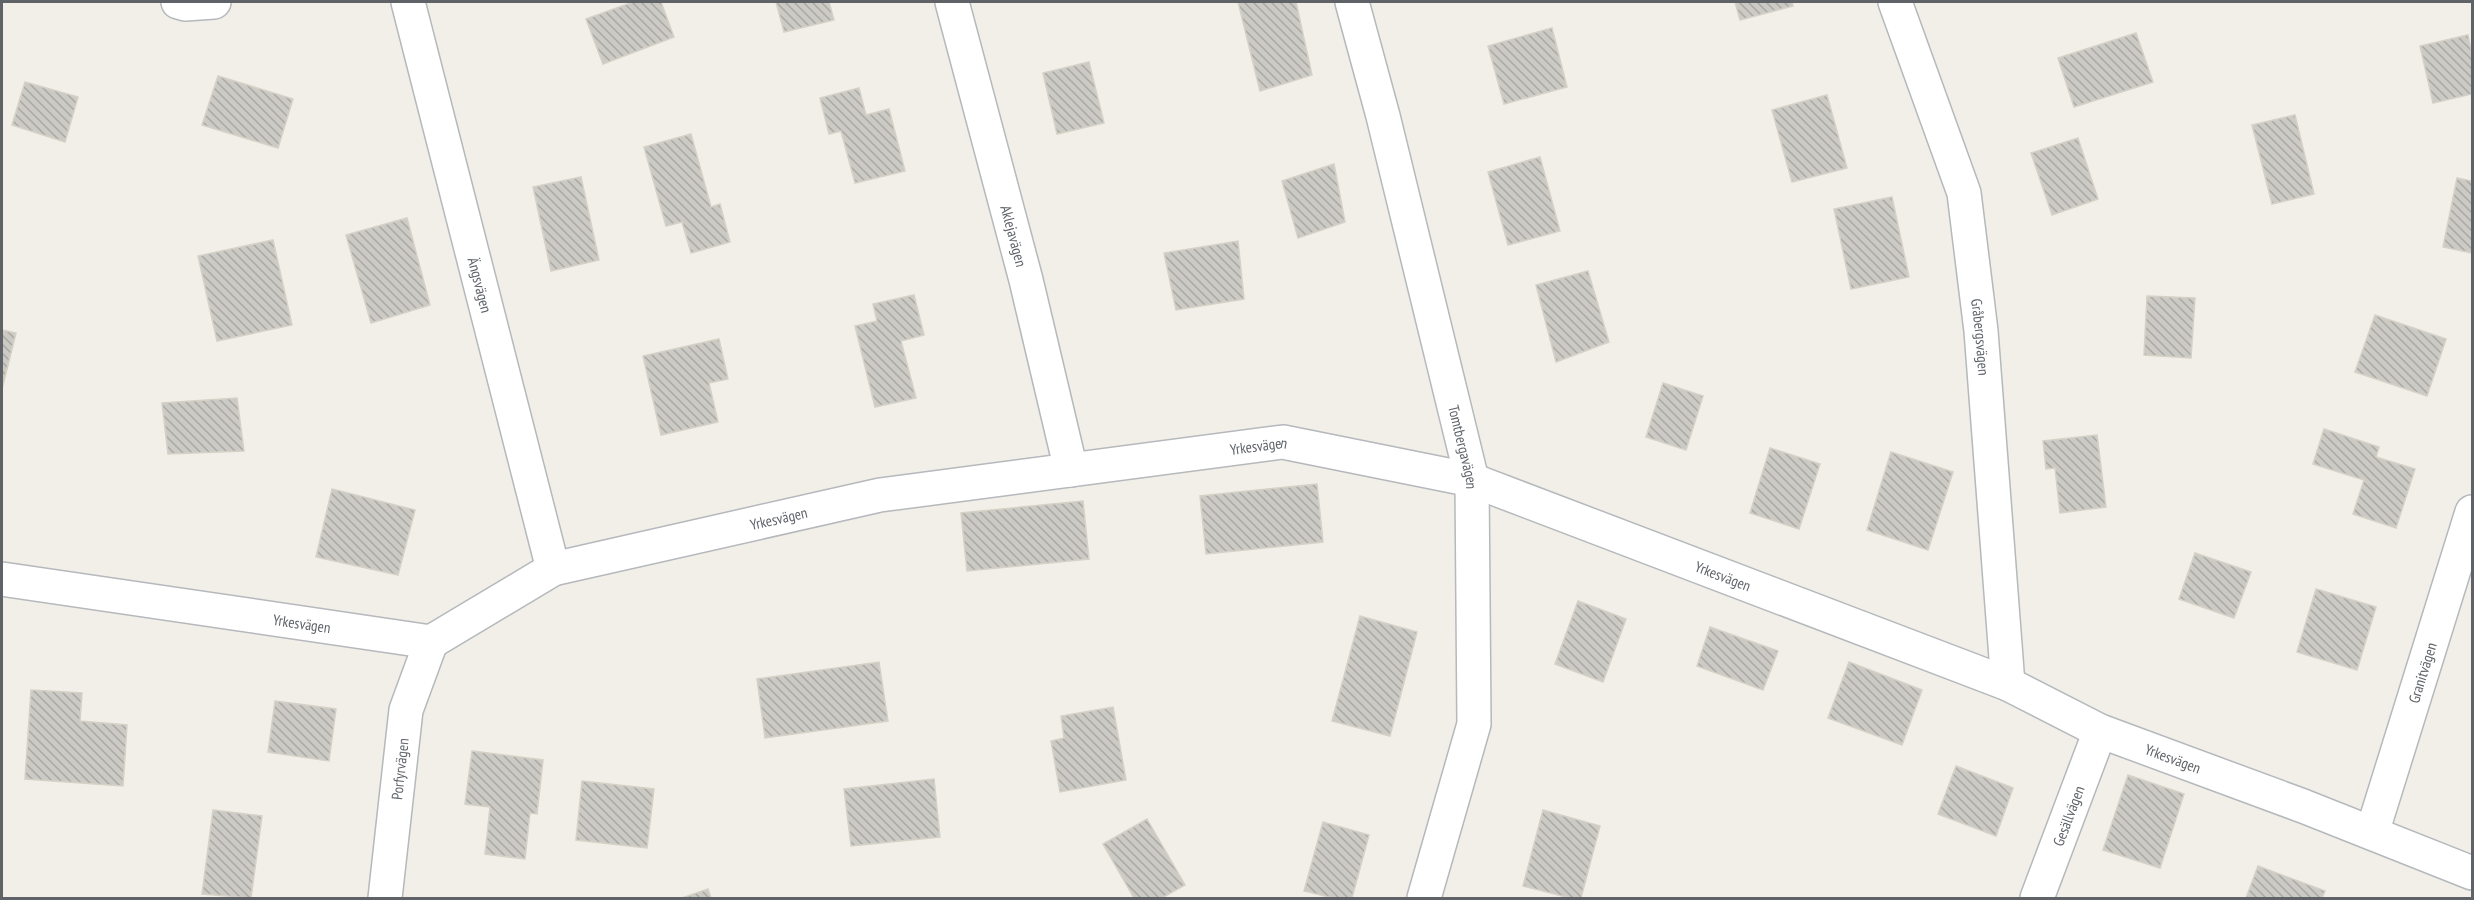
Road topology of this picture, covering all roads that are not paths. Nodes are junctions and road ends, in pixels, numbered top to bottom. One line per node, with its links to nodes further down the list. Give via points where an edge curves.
1 (178, 2): 2 (street)
2 (214, 2)
3 (408, 2): 10 (street, Ängsvägen)
4 (952, 2): 7 (street, Aklejavägen, via 1026,280)
5 (1352, 2): 8 (street, Tomtbergavägen)
6 (1895, 2): 13 (street, Gråbergsvägen, via 1964,193 1981,331)
7 (1071, 470): 8 (street, Yrkesvägen, via 1283,442); 10 (street, Yrkesvägen, via 880,495)
8 (1472, 480): 13 (street, Yrkesvägen); 18 (street, Tomtbergavägen, via 1474,724)
9 (2472, 512): 15 (street, Granitvägen)
10 (553, 569): 12 (street, Yrkesvägen)
11 (2, 579): 12 (street, Yrkesvägen)
12 (431, 642): 17 (street, Porfyrvägen, via 406,710)
13 (2008, 684): 14 (street, Yrkesvägen)
14 (2100, 731): 15 (street, Yrkesvägen); 19 (street, Gesällvägen)
15 (2372, 833): 16 (street, Yrkesvägen)
16 (2472, 873)
17 (385, 898)
18 (1424, 898)
19 (2037, 898)

